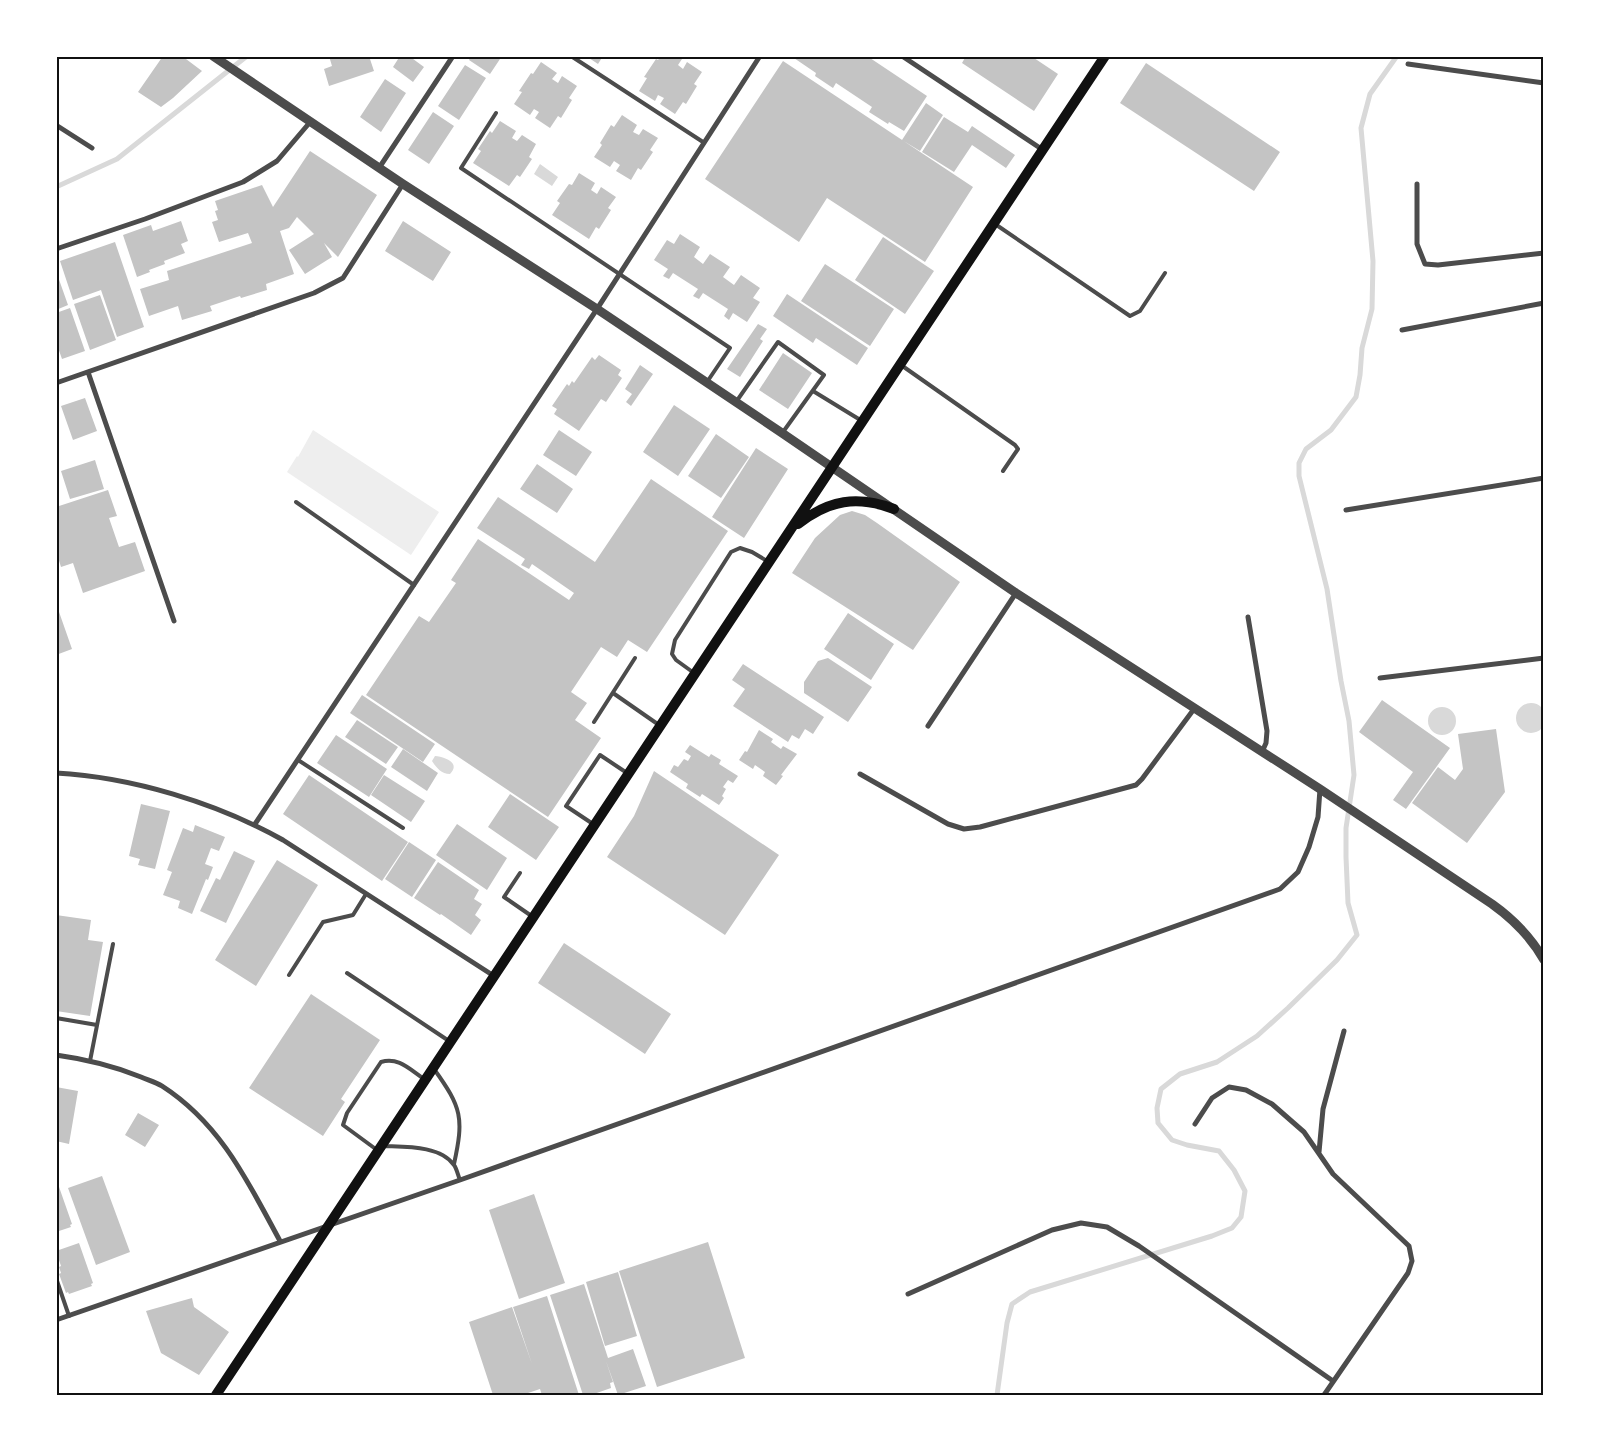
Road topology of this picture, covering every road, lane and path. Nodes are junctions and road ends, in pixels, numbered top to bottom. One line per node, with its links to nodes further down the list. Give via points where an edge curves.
1 (453, 56): 15 (street)
2 (571, 56): 12 (lane)
3 (760, 56): 12 (street)
4 (902, 56): 14 (street)
5 (1105, 56): 14 (main road)
6 (214, 57): 10 (street)
7 (1408, 64): 8 (street)
8 (1544, 83)
9 (496, 113): 22 (lane, via 461,168)
10 (311, 122): 15 (street); 19 (street, via 277,161 243,182)
11 (56, 125): 13 (street)
12 (703, 142): 22 (street)
13 (92, 148)
14 (1043, 150): 18 (main road)
15 (379, 168): 16 (street)
16 (403, 184): 24 (street); 27 (street, via 343,278 314,293)
17 (1417, 184): 20 (street, via 1417,244 1425,264 1438,266)
18 (995, 224): 21 (lane, via 1130,316 1140,311); 26 (main road)
19 (56, 249)
20 (1544, 253)
21 (1165, 273)
22 (620, 274): 24 (street); 29 (lane, via 730,348)
23 (1544, 303): 25 (street)
24 (597, 309): 29 (street); 42 (street)
25 (1402, 330)
26 (901, 365): 32 (main road); 35 (lane, via 1018,448)
27 (88, 372): 28 (street); 45 (street)
28 (56, 383)
29 (707, 383): 31 (street)
30 (813, 391): 31 (lane, via 824,375 778,342); 32 (lane); 33 (lane)
31 (736, 402): 33 (street)
32 (864, 422): 34 (main road)
33 (782, 434): 34 (street)
34 (832, 468): 38 (street); 40 (main road)
35 (1003, 471)
36 (1544, 478): 39 (street)
37 (296, 502): 42 (lane)
38 (894, 509): 40 (main road, via 875,503 843,502 820,509); 43 (street)
39 (1346, 510)
40 (790, 531): 41 (main road)
41 (769, 563): 48 (main road); 48 (lane, via 740,548 731,552 675,640 672,654)
42 (414, 585): 56 (street)
43 (1016, 593): 51 (street); 54 (street)
44 (1248, 617): 55 (street, via 1267,731)
45 (174, 621)
46 (636, 658): 50 (lane)
47 (1544, 658): 49 (street)
48 (695, 674): 53 (main road)
49 (1380, 678)
50 (613, 693): 52 (lane); 53 (lane)
51 (1194, 709): 55 (street); 59 (street, via 1136,785 980,827 964,829 948,824)
52 (594, 722)
53 (661, 726): 58 (main road)
54 (928, 726)
55 (1262, 752): 60 (street)
56 (298, 760): 61 (street); 63 (lane)
57 (56, 773): 61 (street, via 94,777 164,792)
58 (628, 774): 62 (main road); 62 (lane, via 600,755 566,806)
59 (860, 774)
60 (1323, 792): 67 (street, via 1505,914); 86 (street, via 1309,847 1298,872 1280,889)
61 (255, 824): 65 (street)
62 (594, 825): 66 (main road)
63 (404, 828)
64 (520, 873): 66 (lane, via 504,897)
65 (366, 894): 72 (lane, via 353,915 323,922); 73 (street)
66 (533, 917): 73 (main road)
67 (1533, 943): 69 (street); 70 (street)
68 (113, 944): 75 (lane)
69 (1544, 946)
70 (1544, 960)
71 (347, 973): 77 (lane)
72 (289, 975)
73 (494, 976): 77 (main road)
74 (56, 1018): 75 (lane)
75 (97, 1025): 79 (lane)
76 (1344, 1031): 84 (street, via 1324,1109)
77 (451, 1042): 80 (main road)
78 (56, 1055): 79 (street)
79 (90, 1061): 88 (street, via 119,1068 161,1085 201,1117 243,1172)
80 (434, 1068): 81 (main road); 85 (lane, via 451,1092 459,1114)
81 (426, 1080): 83 (main road); 83 (lane, via 391,1059 381,1062 371,1076 343,1125)
82 (1195, 1124): 84 (street, via 1212,1098 1229,1087 1246,1090 1272,1104 1304,1132)
83 (380, 1149): 85 (lane, via 415,1147 437,1152); 87 (main road)
84 (1319, 1153): 93 (street, via 1333,1174 1409,1246 1412,1261 1408,1273)
85 (454, 1164): 86 (lane)
86 (460, 1180): 87 (street)
87 (329, 1224): 88 (street); 94 (main road)
88 (280, 1242): 91 (street)
89 (56, 1278): 91 (lane)
90 (908, 1294): 93 (street, via 1052,1230 1081,1223 1107,1227 1140,1246)
91 (69, 1316): 92 (street)
92 (56, 1320)
93 (1333, 1381): 95 (street)
94 (216, 1395)
95 (1324, 1395)

